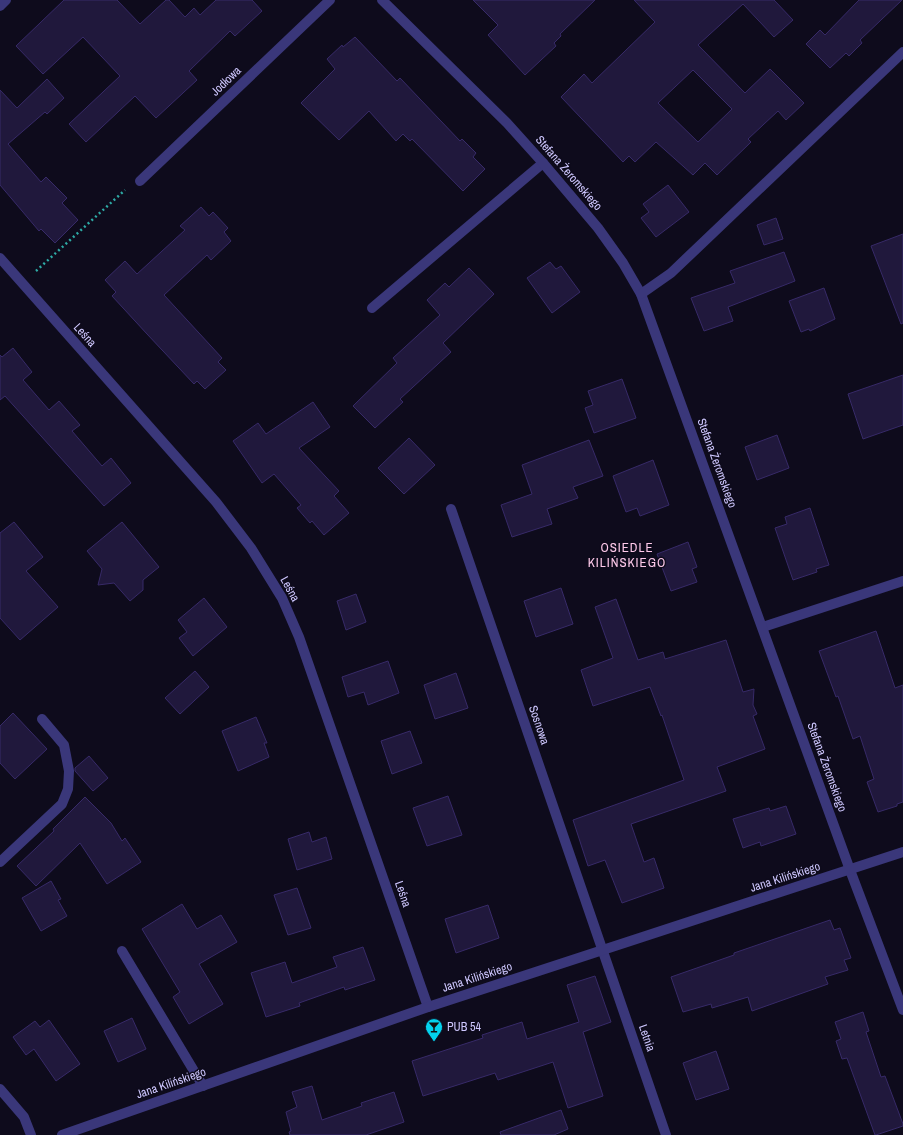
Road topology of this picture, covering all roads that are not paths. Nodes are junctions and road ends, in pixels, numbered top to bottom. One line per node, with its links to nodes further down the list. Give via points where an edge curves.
1 (6, 0): 4 (street)
2 (330, 0): 7 (street, Jodłowa)
3 (382, 0): 6 (street, Stefana Żeromskiego)
4 (0, 6)
5 (903, 52): 9 (street, via 671,273)
6 (543, 163): 9 (street, Stefana Żeromskiego, via 598,228 624,263); 10 (street)
7 (140, 181)
8 (0, 258): 20 (street, Leśna, via 216,502 251,548 282,598 299,637)
9 (641, 294): 13 (street, Stefana Żeromskiego)
10 (372, 308)
11 (451, 509): 18 (street, Sosnowa)
12 (903, 581): 13 (street)
13 (763, 627): 17 (street, Stefana Żeromskiego)
14 (42, 718): 16 (street, via 64,745 69,772 68,788 62,804)
15 (903, 852): 17 (street, Jana Kilińskiego)
16 (0, 862)
17 (850, 870): 18 (street, Jana Kilińskiego); 21 (street, Stefana Żeromskiego)
18 (603, 950): 20 (street, Jana Kilińskiego); 26 (street, Letnia)
19 (122, 951): 22 (street)
20 (428, 1006): 22 (street, Jana Kilińskiego)
21 (903, 1010)
22 (203, 1086): 25 (street, Jana Kilińskiego)
23 (0, 1090): 24 (street, via 24,1117)
24 (31, 1135)
25 (62, 1135)
26 (666, 1135)

